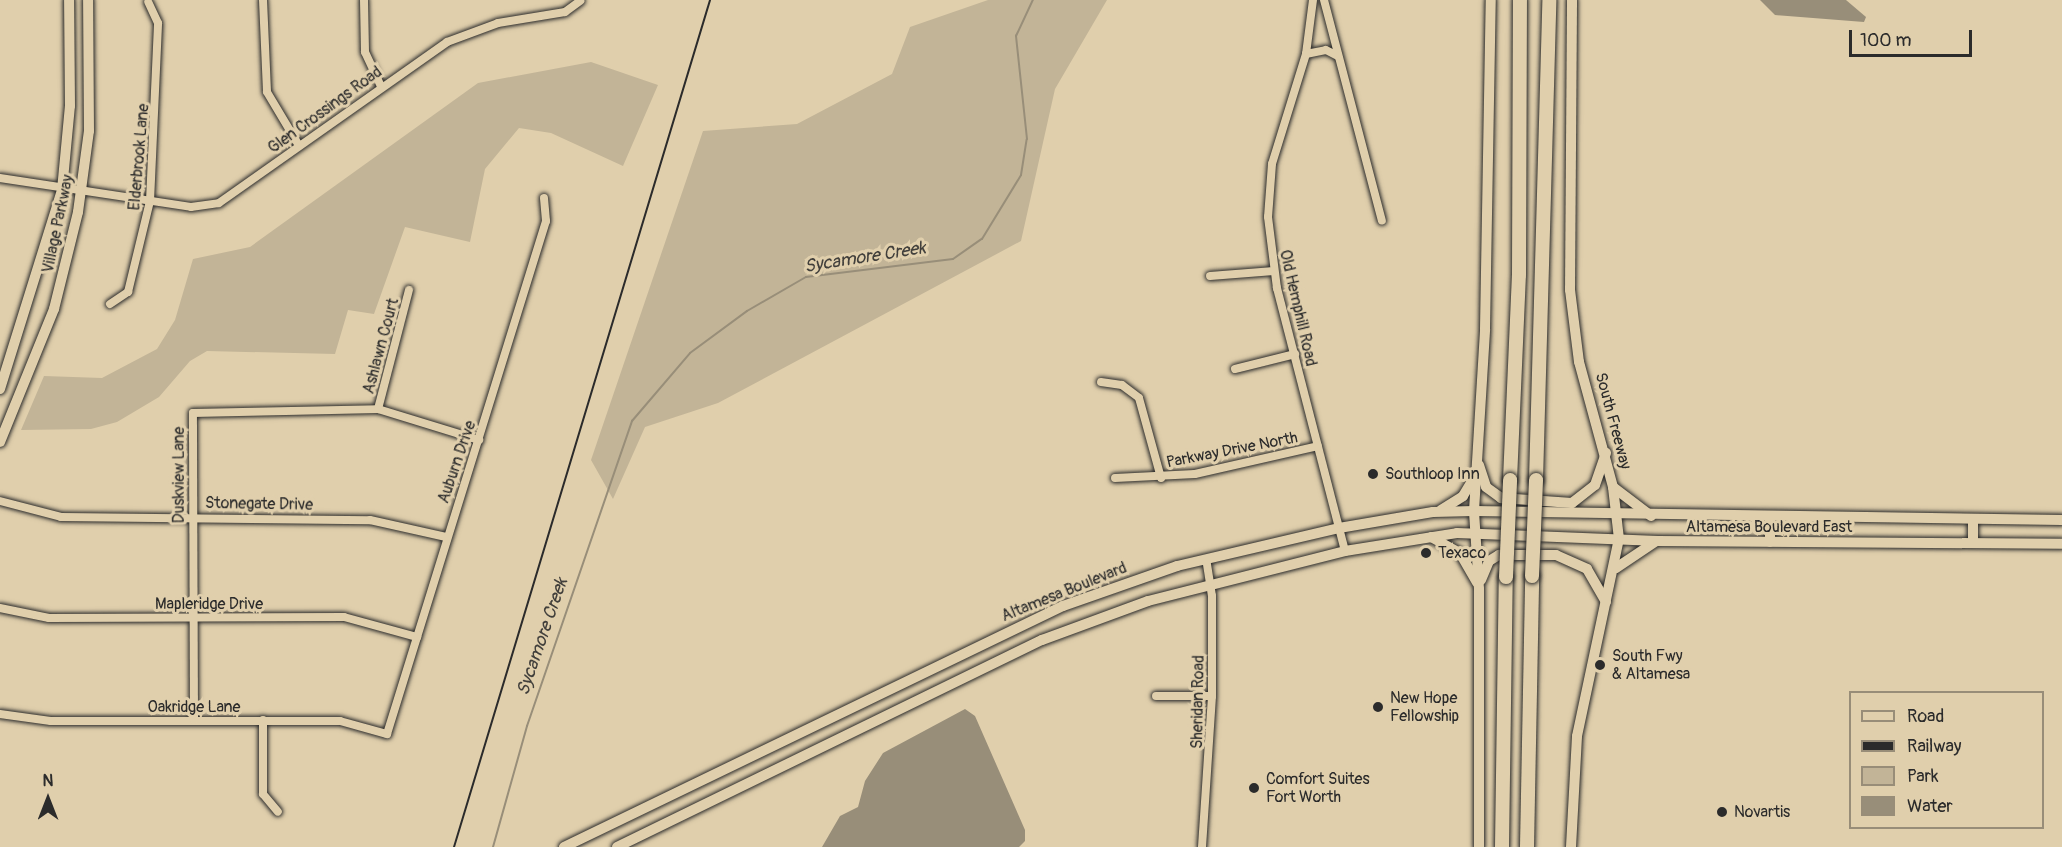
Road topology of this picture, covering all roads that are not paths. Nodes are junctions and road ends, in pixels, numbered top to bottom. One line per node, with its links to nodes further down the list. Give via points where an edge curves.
1 (69, 0): 18 (main road, Village Parkway, via 70,106)
2 (88, 0): 19 (main road, Village Parkway, via 89,131)
3 (263, 0): 16 (street, via 267,92)
4 (364, 0): 15 (street, via 365,52)
5 (1313, 0): 13 (street, Old Hemphill Road)
6 (1324, 0): 14 (street)
7 (1491, 0): 35 (main road)
8 (1520, 0): 75 (highway, bridge, via 1519,275 1506,577)
9 (1549, 0): 82 (highway, bridge)
10 (1572, 0): 36 (main road, South Freeway, via 1570,290 1580,362)
11 (580, 1): 15 (street, Glen Crossings Road, via 565,12 468,33)
12 (148, 2): 21 (street, Elderbrook Lane, via 158,22)
13 (1306, 54): 14 (street, via 1326,50); 23 (street, Old Hemphill Road, via 1271,173 1268,217)
14 (1338, 57): 22 (street)
15 (381, 86): 16 (street, Glen Crossings Road)
16 (298, 144): 21 (street, Glen Crossings Road, via 219,203 191,207)
17 (0, 178): 18 (street, Glen Crossings Road)
18 (62, 190): 19 (street, Glen Crossings Road); 30 (main road, Village Parkway)
19 (81, 192): 21 (street, Glen Crossings Road); 33 (main road, Village Parkway, via 54,309)
20 (544, 198): 32 (street, Auburn Drive, via 546,221)
21 (150, 201): 26 (street, Elderbrook Lane, via 128,292)
22 (1383, 221)
23 (1274, 271): 24 (street); 27 (street, Old Hemphill Road)
24 (1210, 276)
25 (409, 290): 31 (street, Ashlawn Court)
26 (110, 304)
27 (1295, 354): 28 (street); 34 (street, Old Hemphill Road)
28 (1235, 369)
29 (1101, 382): 39 (street, via 1122,385 1139,398)
30 (0, 389)
31 (378, 409): 32 (street, Duskview Lane); 44 (street, Duskview Lane, via 193,413)
32 (479, 440): 53 (street, Auburn Drive)
33 (0, 442)
34 (1318, 446): 39 (street, Parkway Drive North); 50 (street, Old Hemphill Road)
35 (1478, 453): 36 (main road, via 1482,478 1493,494 1563,504 1588,494); 37 (main road)
36 (1606, 453): 40 (main road, South Freeway)
37 (1476, 475): 42 (main road, via 1463,496); 43 (main road)
38 (1114, 478): 39 (street, Parkway Drive North)
39 (1161, 478)
40 (1613, 487): 45 (main road, South Freeway); 46 (main road)
41 (0, 501): 44 (street, Stonegate Drive, via 61,517)
42 (1439, 511): 43 (main road, Altamesa Boulevard); 50 (main road, Altamesa Boulevard)
43 (1474, 511): 45 (main road, Altamesa Boulevard); 51 (main road)
44 (193, 516): 53 (street, Stonegate Drive, via 370,520); 66 (street, Duskview Lane)
45 (1617, 516): 46 (main road, Altamesa Boulevard East); 54 (main road, South Freeway)
46 (1651, 516): 47 (main road, Altamesa Boulevard East)
47 (1770, 517): 48 (main road, Altamesa Boulevard East); 56 (main road)
48 (1972, 520): 49 (main road, Altamesa Boulevard East); 57 (main road)
49 (2062, 520)
50 (1339, 528): 59 (street, Old Hemphill Road); 60 (main road, Altamesa Boulevard)
51 (1477, 533): 52 (main road); 54 (main road, Altamesa Boulevard East); 63 (main road)
52 (1427, 536): 59 (main road); 63 (main road, via 1460,553)
53 (446, 537): 67 (street, Auburn Drive)
54 (1619, 539): 55 (main road, Altamesa Boulevard East); 61 (main road, South Freeway)
55 (1658, 541): 56 (main road, Altamesa Boulevard East); 61 (main road)
56 (1770, 542): 57 (main road, Altamesa Boulevard East)
57 (1973, 543): 58 (main road, Altamesa Boulevard East)
58 (2062, 544)
59 (1345, 551): 62 (main road)
60 (1206, 559): 62 (street, Sheridan Road); 76 (main road, Altamesa Boulevard, via 1021,623)
61 (1616, 568): 64 (main road, South Freeway)
62 (1210, 583): 69 (street, Sheridan Road); 77 (main road, via 1042,640)
63 (1479, 589): 64 (main road, via 1494,556 1556,555 1587,569); 79 (main road)
64 (1605, 602): 83 (main road, South Freeway, via 1577,736)
65 (0, 608): 66 (street, Mapleridge Drive, via 49,618)
66 (194, 618): 67 (street, Mapleridge Drive, via 344,617); 71 (street, Duskview Lane)
67 (417, 637): 73 (street, Auburn Drive)
68 (1156, 696): 69 (street)
69 (1212, 696): 78 (street, Sheridan Road)
70 (0, 714): 71 (street, Oakridge Lane, via 51,721)
71 (194, 720): 72 (street, Oakridge Lane)
72 (263, 720): 73 (street, Oakridge Lane, via 340,721); 74 (street, via 263,794)
73 (387, 734)
74 (278, 812)
75 (1502, 819): 80 (highway); 81 (highway)
76 (564, 847)
77 (617, 847)
78 (1202, 847)
79 (1479, 847)
80 (1494, 847)
81 (1502, 847)
82 (1527, 847)
83 (1571, 847)

